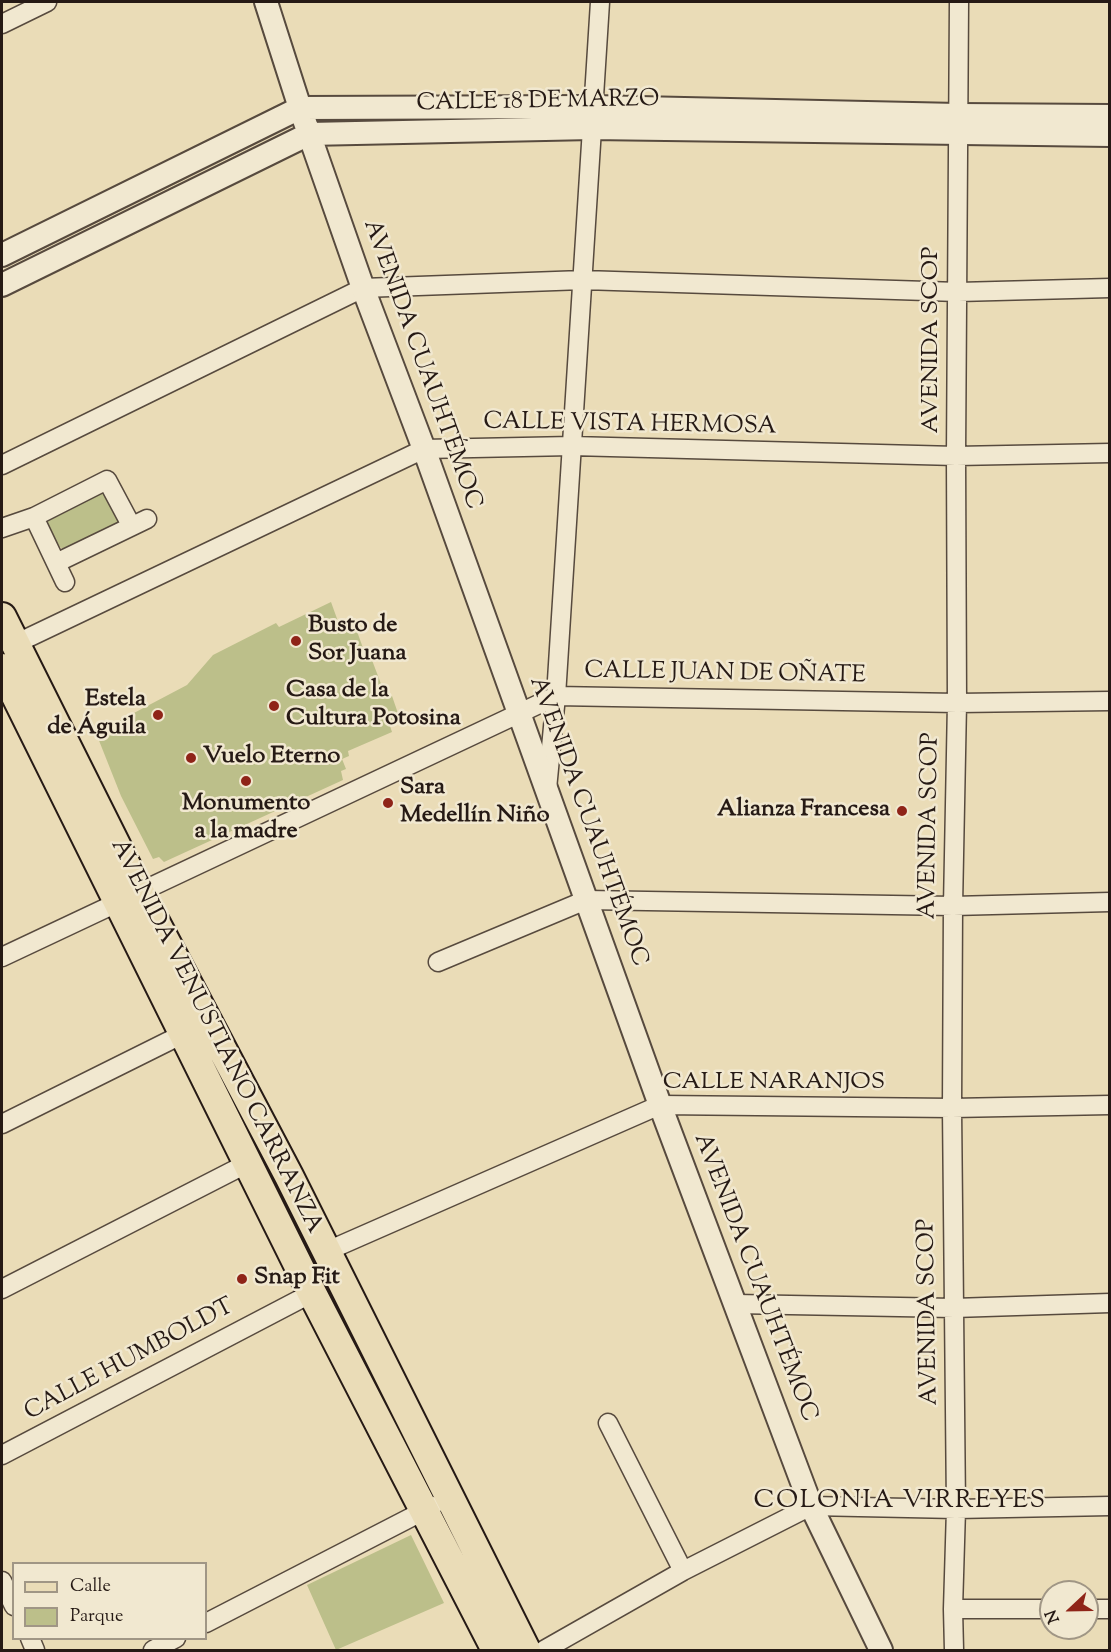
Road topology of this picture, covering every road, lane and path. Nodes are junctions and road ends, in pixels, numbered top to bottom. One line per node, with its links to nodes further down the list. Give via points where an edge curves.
1 (47, 2): 5 (street)
2 (266, 2): 6 (street, AVENIDA CUAUHTÉMOC)
3 (600, 2): 8 (street)
4 (959, 2): 9 (street, AVENIDA SCOP)
5 (2, 24)
6 (300, 108): 8 (street, CALLE 18 DE MARZO); 10 (street, AVENIDA CUAUHTÉMOC); 12 (street, CALLE 18 DE MARZO)
7 (1110, 116): 9 (street, CALLE 18 DE MARZO)
8 (593, 118): 9 (street, CALLE 18 DE MARZO); 10 (street, CALLE 18 DE MARZO); 13 (street)
9 (958, 125): 11 (street, CALLE 18 DE MARZO); 17 (street, AVENIDA SCOP)
10 (309, 134): 14 (street, CALLE 18 DE MARZO); 15 (street, AVENIDA CUAUHTÉMOC)
11 (1110, 135)
12 (2, 255)
13 (583, 280): 15 (street); 17 (street); 18 (street)
14 (2, 285)
15 (363, 288): 19 (street, AVENIDA CUAUHTÉMOC); 22 (street)
16 (1110, 288): 17 (street)
17 (958, 292): 21 (street, AVENIDA SCOP)
18 (572, 446): 19 (street, CALLE VISTA HERMOSA); 21 (street, CALLE VISTA HERMOSA); 29 (street)
19 (424, 449): 28 (street, CALLE VISTA HERMOSA); 32 (street, AVENIDA CUAUHTÉMOC)
20 (1110, 453): 21 (street, CALLE VISTA HERMOSA)
21 (956, 456): 31 (street, AVENIDA SCOP)
22 (2, 465)
23 (34, 517): 24 (street); 25 (street); 25 (street, via 107,480 139,522)
24 (2, 528)
25 (56, 563): 26 (street)
26 (65, 582)
27 (2, 617): 28 (main road, AVENIDA VENUSTIANO CARRANZA)
28 (8, 656): 34 (main road, AVENIDA VENUSTIANO CARRANZA)
29 (556, 696): 31 (street, CALLE JUAN DE OÑATE); 32 (street, CALLE JUAN DE OÑATE); 33 (street)
30 (1110, 701): 31 (street, CALLE JUAN DE OÑATE)
31 (957, 703): 37 (street, AVENIDA SCOP)
32 (519, 714): 33 (street, AVENIDA CUAUHTÉMOC); 34 (street, CALLE JUAN DE OÑATE)
33 (547, 791): 35 (street, AVENIDA CUAUHTÉMOC)
34 (129, 898): 38 (street, CALLE JUAN DE OÑATE); 40 (main road, AVENIDA VENUSTIANO CARRANZA); 46 (main road, AVENIDA VENUSTIANO CARRANZA, via 289,1176)
35 (586, 900): 37 (street); 39 (street); 41 (street, AVENIDA CUAUHTÉMOC)
36 (1110, 902): 37 (street)
37 (953, 906): 43 (street, AVENIDA SCOP)
38 (2, 957)
39 (438, 962)
40 (184, 1033): 44 (street); 45 (main road, AVENIDA VENUSTIANO CARRANZA)
41 (660, 1105): 43 (street, CALLE NARANJOS); 46 (street, CALLE NARANJOS); 50 (street, AVENIDA CUAUHTÉMOC)
42 (1110, 1105): 43 (street, CALLE NARANJOS)
43 (952, 1108): 51 (street, AVENIDA SCOP)
44 (2, 1124)
45 (248, 1163): 47 (street); 48 (main road, AVENIDA VENUSTIANO CARRANZA)
46 (325, 1252): 54 (main road, AVENIDA VENUSTIANO CARRANZA)
47 (2, 1289)
48 (312, 1293): 53 (street, CALLE HUMBOLDT); 54 (main road, AVENIDA VENUSTIANO CARRANZA)
49 (1110, 1303): 51 (street)
50 (735, 1304): 51 (street); 55 (street, AVENIDA CUAUHTÉMOC)
51 (954, 1308): 57 (street, AVENIDA SCOP)
52 (608, 1423): 58 (street)
53 (2, 1455)
54 (437, 1504): 63 (street); 66 (main road, AVENIDA VENUSTIANO CARRANZA); 67 (main road, AVENIDA VENUSTIANO CARRANZA)
55 (811, 1506): 57 (street); 58 (street); 69 (street, AVENIDA CUAUHTÉMOC)
56 (1110, 1506): 57 (street)
57 (956, 1509): 61 (street, AVENIDA SCOP)
58 (683, 1570): 68 (street)
59 (2, 1581): 60 (street)
60 (12, 1602)
61 (953, 1609): 62 (street); 70 (street, AVENIDA SCOP)
62 (1039, 1609)
63 (207, 1622)
64 (172, 1640): 65 (street)
65 (153, 1650)
66 (496, 1650)
67 (526, 1650)
68 (544, 1650)
69 (881, 1650)
70 (954, 1650)

